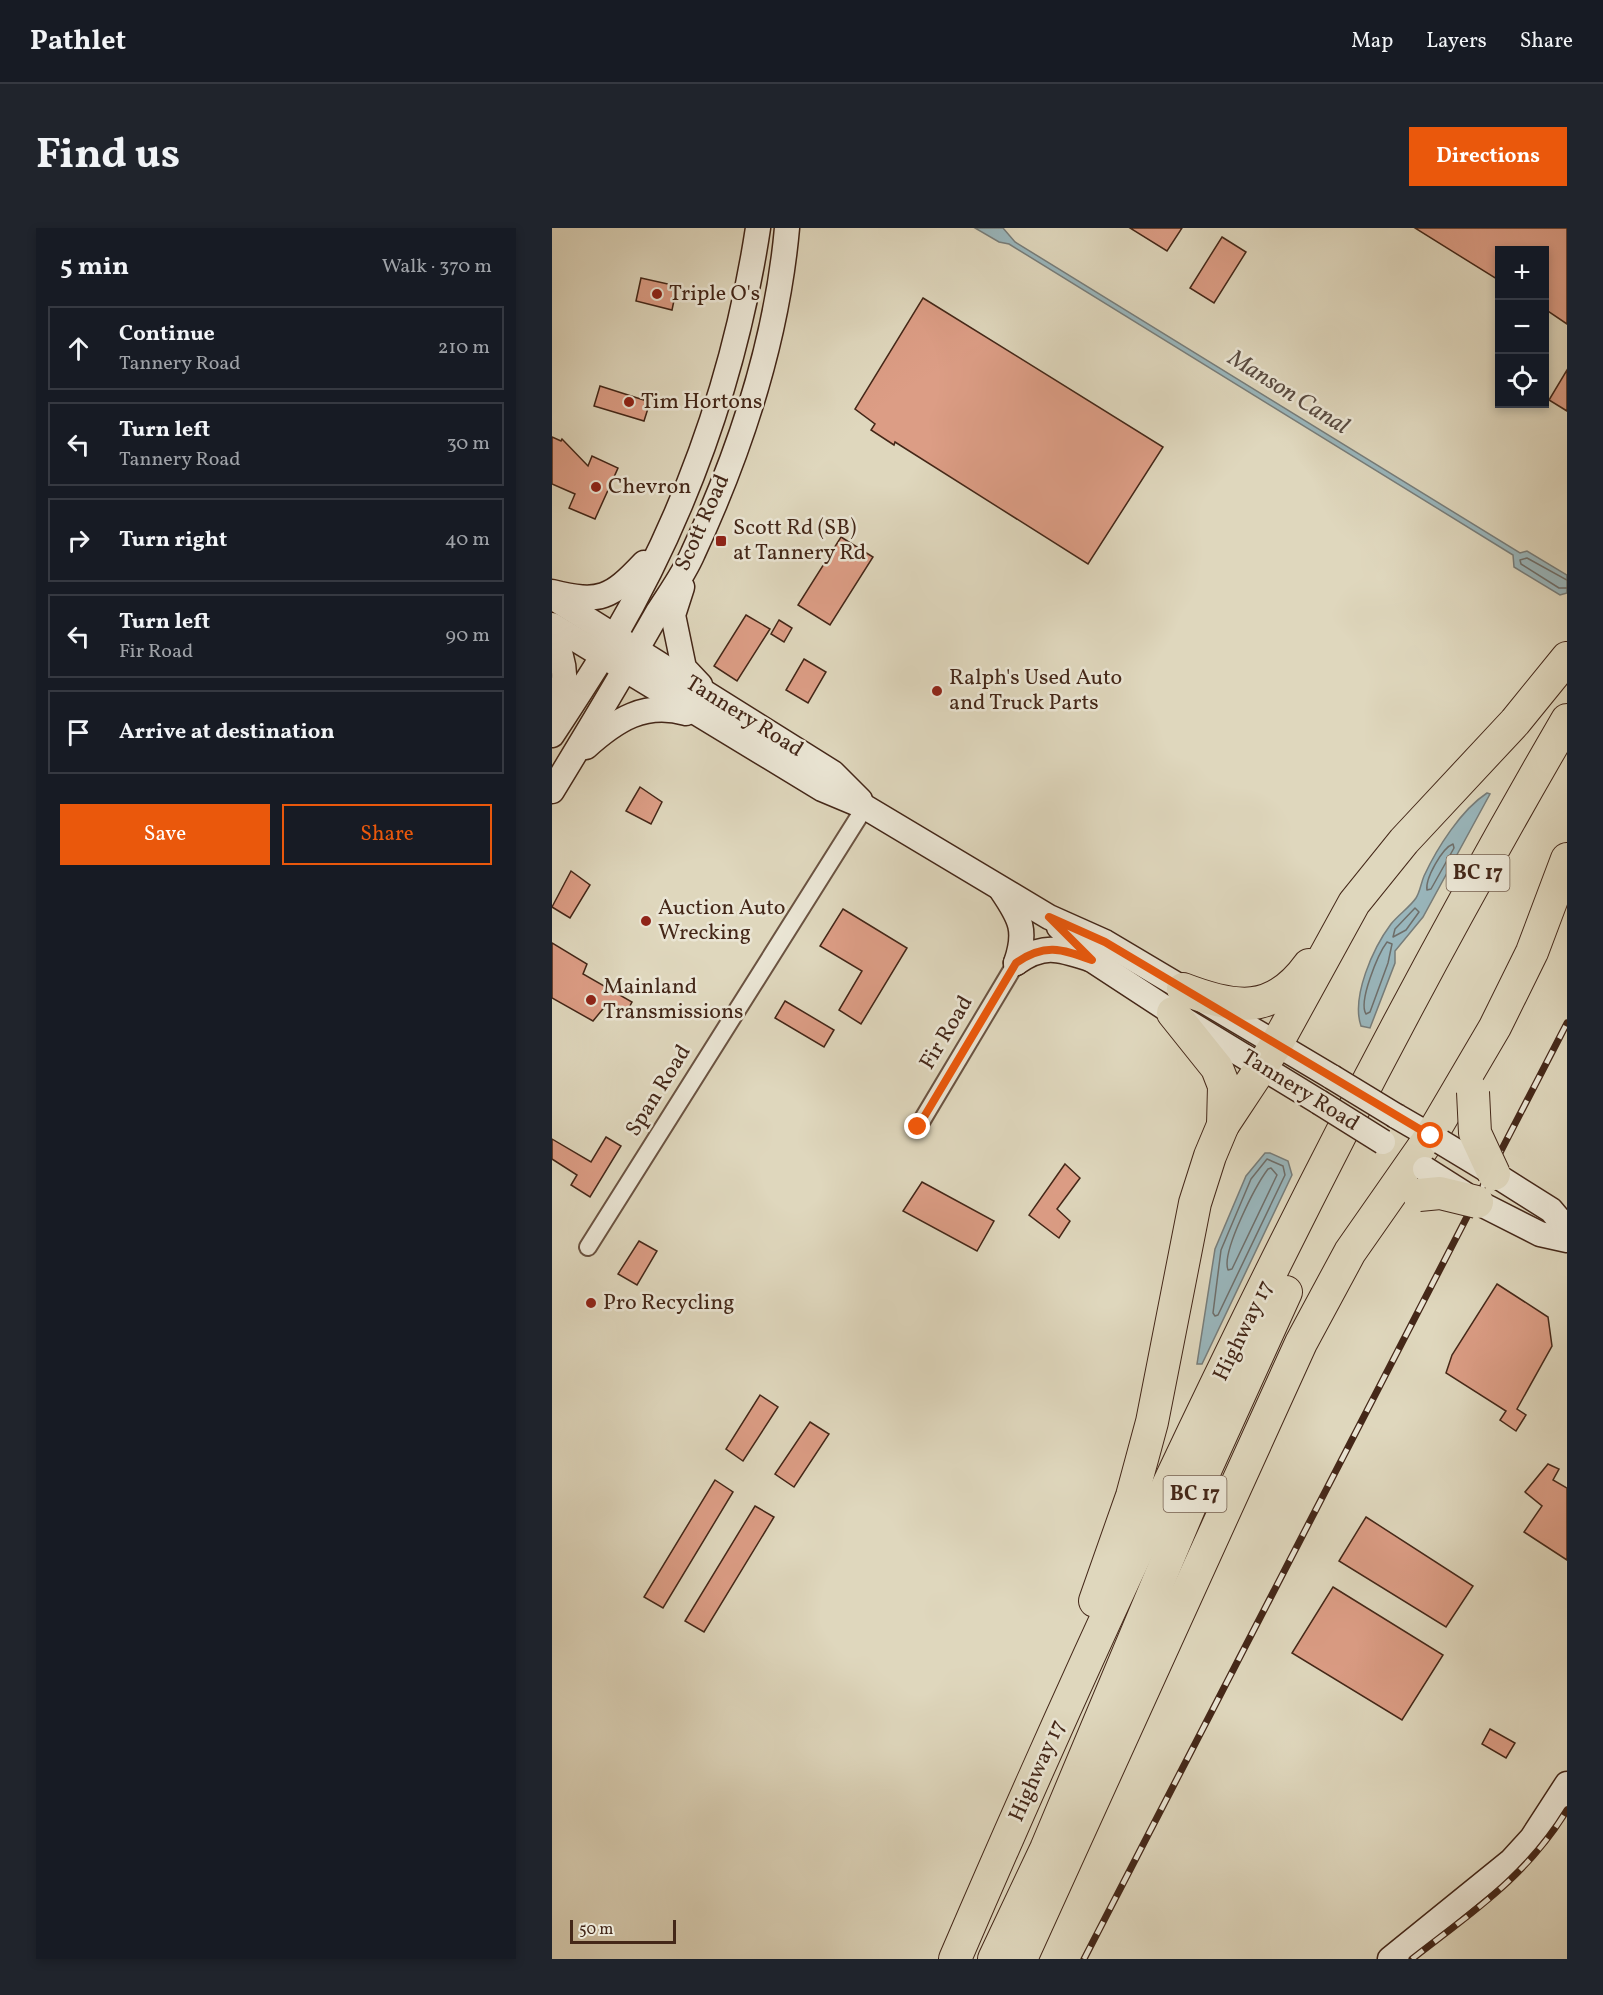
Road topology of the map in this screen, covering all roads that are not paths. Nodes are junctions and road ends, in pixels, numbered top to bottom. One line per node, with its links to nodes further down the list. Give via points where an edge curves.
1 (758, 228): 3 (main road, Scott Road, via 738,332 720,398)
2 (787, 228): 4 (main road, Scott Road, via 768,339 749,406 731,463)
3 (662, 544): 5 (main road, via 624,584 601,598); 9 (main road, Scott Road)
4 (692, 555): 11 (main road, Scott Road); 12 (main road, via 673,615 684,668)
5 (552, 592)
6 (552, 597): 9 (main road)
7 (552, 625): 9 (main road)
8 (552, 635): 14 (main road, via 564,660 564,688)
9 (609, 646): 11 (main road, Tannery Road); 15 (main road, Scott Road)
10 (1567, 658): 23 (highway, via 1515,722 1404,841 1354,903)
11 (632, 660): 12 (main road, Tannery Road); 16 (main road, Scott Road)
12 (705, 706): 16 (main road, via 643,711 605,730); 19 (main road, Tannery Road, via 822,789)
13 (1567, 720): 38 (highway, Highway 17 / BC 17, via 1475,878 1394,1030 1225,1368)
14 (552, 727)
15 (552, 735)
16 (570, 762): 18 (main road, Scott Road)
17 (1567, 764): 41 (highway, Highway 17 / BC 17, via 1484,905 1312,1234 1203,1475 1046,1849)
18 (552, 791)
19 (865, 807): 21 (main road, Tannery Road); 36 (street, Span Road)
20 (1567, 859): 28 (highway, via 1515,991)
21 (997, 884): 22 (main road, Tannery Road); 25 (main road, via 1017,913 1023,935)
22 (1049, 917): 24 (main road, Tannery Road); 26 (main road, Tannery Road, via 1105,942)
23 (1337, 932): 26 (highway, via 1298,980 1267,1000 1255,1004); 27 (highway)
24 (1092, 960): 25 (main road, via 1046,949); 26 (main road, Tannery Road)
25 (1016, 963): 30 (street, Fir Road)
26 (1178, 1001): 27 (main road, Tannery Road); 29 (highway, via 1224,1086)
27 (1269, 1056): 29 (highway); 31 (main road, Tannery Road, bridge, via 1319,1102 1383,1142); 31 (main road, Tannery Road, bridge, via 1332,1077 1396,1116)
28 (1477, 1060): 31 (highway); 32 (highway, bridge, via 1473,1092 1475,1133)
29 (1223, 1125): 38 (highway, via 1195,1203 1161,1386 1132,1496 1098,1590)
30 (918, 1127)
31 (1427, 1152): 32 (main road, Tannery Road, bridge); 33 (main road, Tannery Road, bridge); 37 (highway)
32 (1494, 1174): 34 (main road, Tannery Road, via 1551,1210)
33 (1477, 1202): 35 (main road, Tannery Road, via 1540,1234); 37 (highway, bridge, via 1440,1192 1407,1198 1388,1210)
34 (1567, 1229)
35 (1567, 1240)
36 (588, 1247)
37 (1350, 1251): 42 (highway, via 1266,1415)
38 (1058, 1725): 40 (highway, Highway 17 / BC 17)
39 (1567, 1784): 43 (main road, via 1532,1838 1511,1860)
40 (955, 1959)
41 (994, 1959)
42 (1021, 1959)
43 (1390, 1959)

